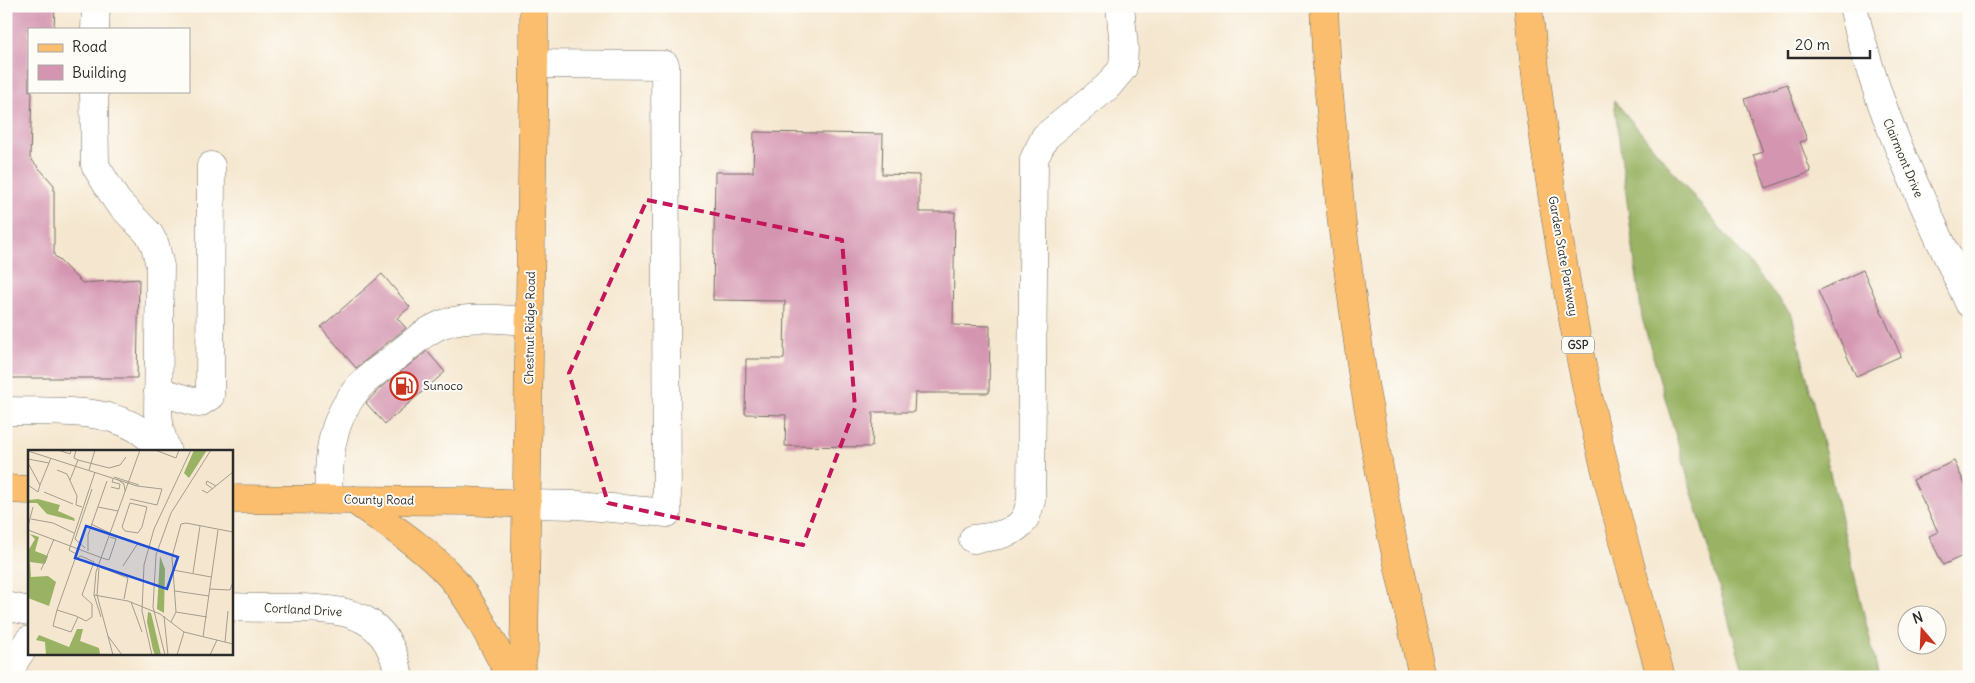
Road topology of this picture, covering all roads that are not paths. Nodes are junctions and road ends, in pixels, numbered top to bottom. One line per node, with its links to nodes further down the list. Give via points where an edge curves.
1 (96, 6): 7 (street)
2 (534, 6): 8 (main road, Chestnut Ridge Road)
3 (1120, 6): 22 (street, via 1123,68 1107,87 1045,137 1034,159 1031,501 1026,518 1013,530)
4 (1324, 6): 33 (main road, via 1327,74 1342,224 1362,372 1389,523)
5 (1528, 6): 34 (main road, Garden State Parkway / GSP, via 1538,102 1560,248 1589,399)
6 (1853, 6): 11 (street, Clairmont Drive, via 1872,78 1900,154)
7 (95, 28)
8 (534, 64): 12 (main road, Chestnut Ridge Road); 21 (street, via 665,65 666,512)
9 (94, 92): 13 (street, via 95,165 116,200 149,234 158,255)
10 (211, 166): 13 (street, via 210,396 199,403)
11 (1966, 289)
12 (530, 321): 20 (street, via 466,320 447,323 424,332 359,387 336,423 331,441); 21 (main road, Chestnut Ridge Road)
13 (158, 392): 16 (street, via 160,430)
14 (6, 411): 15 (street, via 106,416 136,428)
15 (164, 450)
16 (166, 450)
17 (6, 489): 18 (main road)
18 (28, 490)
19 (232, 498): 20 (main road, County Road)
20 (341, 500): 21 (main road, County Road); 30 (main road, via 418,547 451,578 475,612)
21 (527, 504): 27 (main road, Chestnut Ridge Road)
22 (973, 539)
23 (6, 606): 25 (street)
24 (232, 607): 29 (street, Cortland Drive, via 334,609 359,616 379,631 388,643)
25 (28, 611)
26 (28, 641): 28 (street, via 15,660)
27 (524, 650): 31 (main road, Chestnut Ridge Road); 32 (main road, Chestnut Ridge Road)
28 (9, 677)
29 (399, 677)
30 (511, 677)
31 (519, 677)
32 (530, 677)
33 (1423, 677)
34 (1661, 677)

